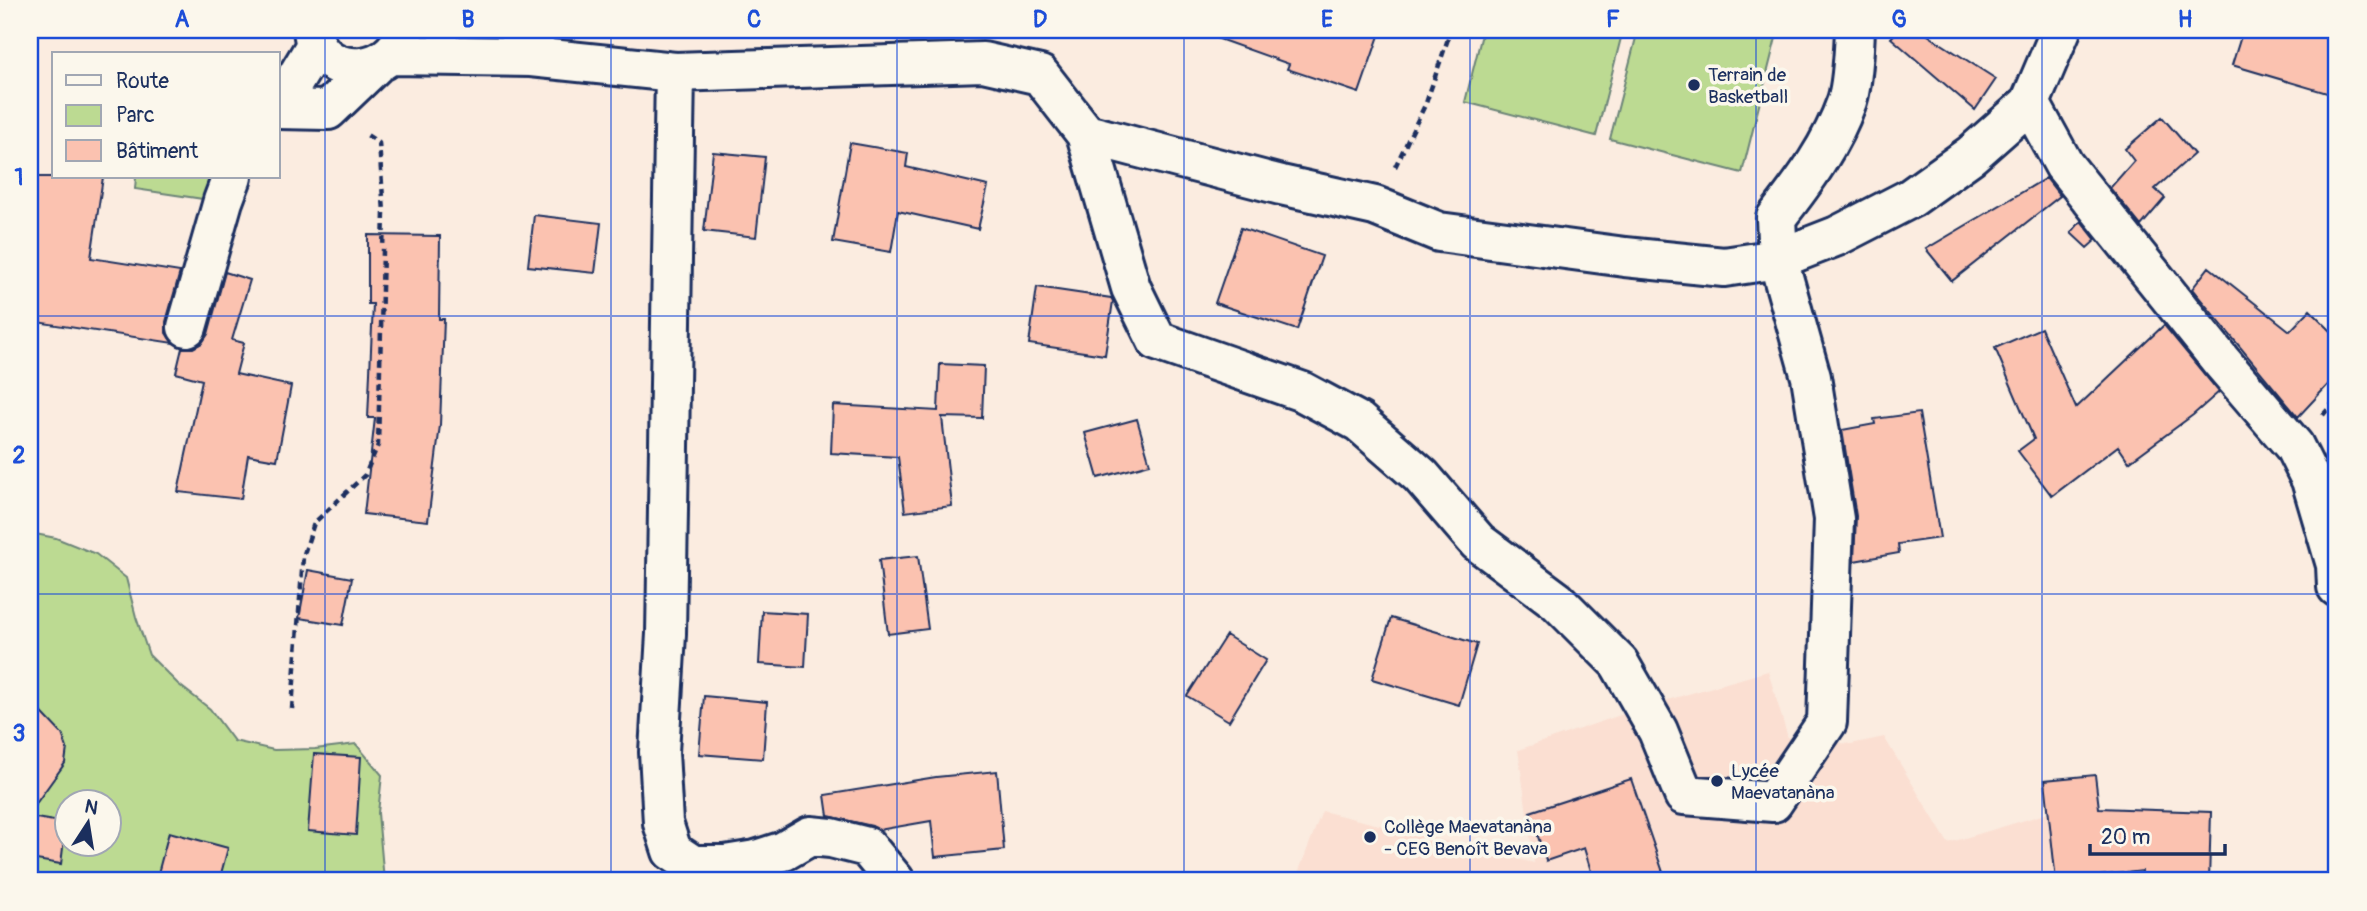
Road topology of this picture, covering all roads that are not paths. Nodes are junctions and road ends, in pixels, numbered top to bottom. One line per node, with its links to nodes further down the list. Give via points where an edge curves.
1 (459, 30): 6 (street)
2 (1855, 30): 13 (street, via 1848,98 1828,146 1776,218)
3 (2061, 30): 8 (street)
4 (315, 37): 5 (street, via 327,58 342,66 359,68); 9 (street)
5 (390, 50): 6 (street); 10 (street, via 328,110)
6 (531, 57): 7 (street)
7 (675, 72): 11 (street, via 983,62 1040,75); 16 (street, via 666,634 659,752 663,823 672,851 692,864 756,860 785,851 810,836 867,847)
8 (2030, 103): 13 (street, via 1972,155 1911,198 1837,236); 15 (street, via 2064,165 2294,446 2311,480 2336,565)
9 (280, 104)
10 (280, 108)
11 (1086, 134): 13 (street, via 1376,206 1438,232 1724,267); 13 (street, via 1131,288 1157,341 1303,392 1359,422 1421,476 1478,542 1557,601 1619,663 1658,731 1684,795 1773,802 1828,722 1834,519 1811,377)
12 (232, 178): 14 (street)
13 (1778, 259)
14 (187, 327)
15 (2337, 587)
16 (895, 881)

